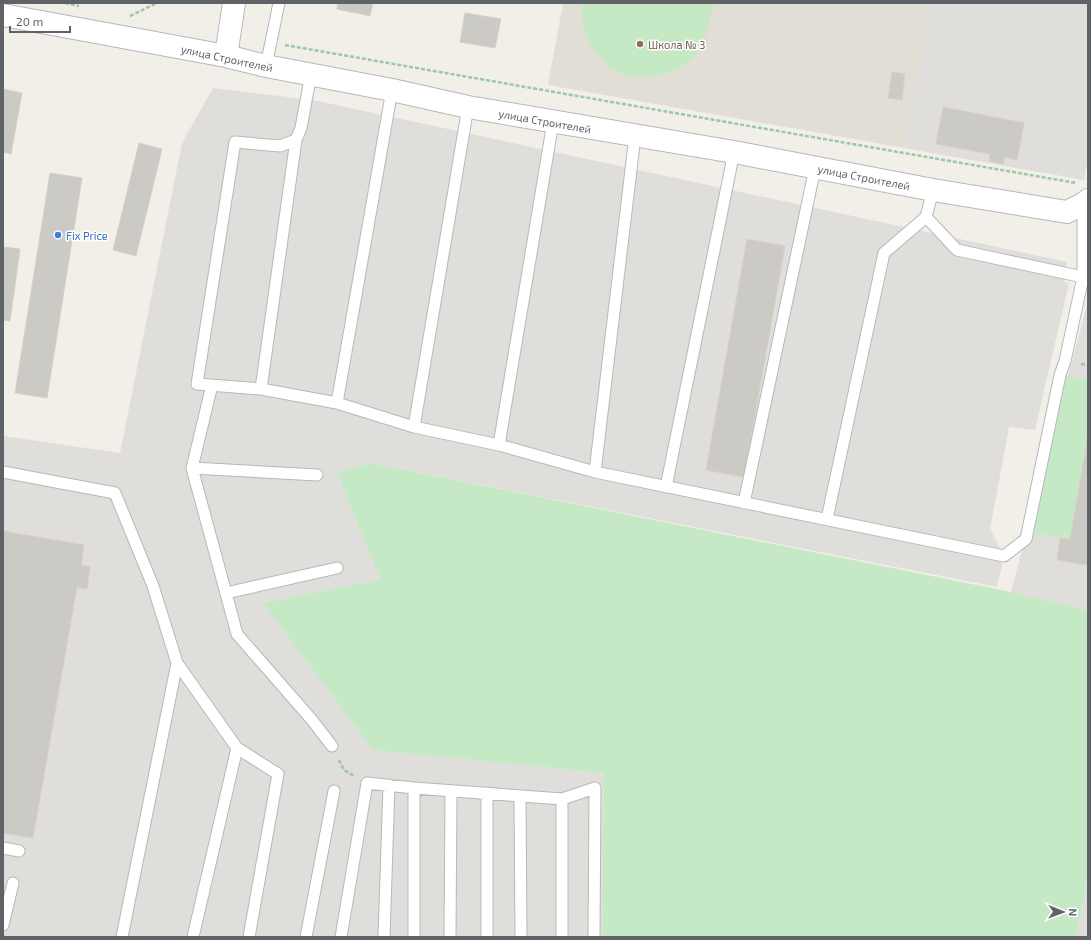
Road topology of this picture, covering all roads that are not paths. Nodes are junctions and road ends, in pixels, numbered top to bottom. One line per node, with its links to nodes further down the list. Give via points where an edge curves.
1 (234, 3): 4 (street)
2 (279, 3): 5 (lane)
3 (3, 15): 4 (street, улица Строителей)
4 (226, 56): 5 (street, улица Строителей)
5 (266, 66): 6 (street, улица Строителей)
6 (311, 74): 7 (street, улица Строителей); 11 (lane, via 301,128)
7 (392, 90): 8 (street, улица Строителей); 20 (lane)
8 (468, 107): 9 (street, улица Строителей); 21 (lane)
9 (553, 122): 10 (street, улица Строителей); 22 (lane)
10 (636, 136): 12 (street, улица Строителей); 25 (lane)
11 (296, 140): 18 (lane, via 280,146 235,142 198,384); 19 (lane)
12 (734, 152): 13 (street, улица Строителей); 27 (lane)
13 (814, 168): 14 (street, улица Строителей); 28 (lane)
14 (932, 190): 15 (street, улица Строителей, via 1067,212); 16 (lane)
15 (1085, 198): 17 (lane)
16 (926, 217): 17 (lane, via 957,250); 29 (lane, via 884,253)
17 (1083, 277): 29 (lane, via 1026,539 1004,556)
18 (212, 385): 19 (lane); 23 (lane)
19 (261, 389): 20 (lane)
20 (336, 403): 21 (lane)
21 (414, 427): 22 (lane)
22 (499, 445): 25 (lane)
23 (192, 468): 26 (lane); 31 (lane)
24 (3, 472): 32 (lane, via 115,493 153,586)
25 (595, 472): 27 (lane)
26 (317, 475)
27 (666, 487): 28 (lane)
28 (744, 503): 29 (lane)
29 (827, 519)
30 (337, 568): 31 (lane)
31 (226, 593): 33 (lane, via 237,634)
32 (177, 663): 34 (lane); 47 (lane)
33 (332, 746)
34 (237, 748): 48 (lane); 49 (lane, via 278,774)
35 (389, 784): 36 (lane); 46 (lane); 51 (lane, via 367,783)
36 (414, 788): 38 (lane); 52 (lane)
37 (334, 791): 50 (lane)
38 (451, 791): 39 (lane); 53 (lane)
39 (487, 793): 40 (lane); 54 (lane)
40 (520, 796): 41 (lane); 55 (lane)
41 (562, 799): 56 (lane); 57 (lane, via 595,788)
42 (3, 848): 43 (lane)
43 (19, 851)
44 (13, 883): 45 (lane)
45 (3, 925)
46 (384, 935)
47 (122, 937)
48 (193, 937)
49 (249, 937)
50 (306, 937)
51 (341, 937)
52 (414, 937)
53 (450, 937)
54 (487, 937)
55 (521, 937)
56 (562, 937)
57 (594, 937)

